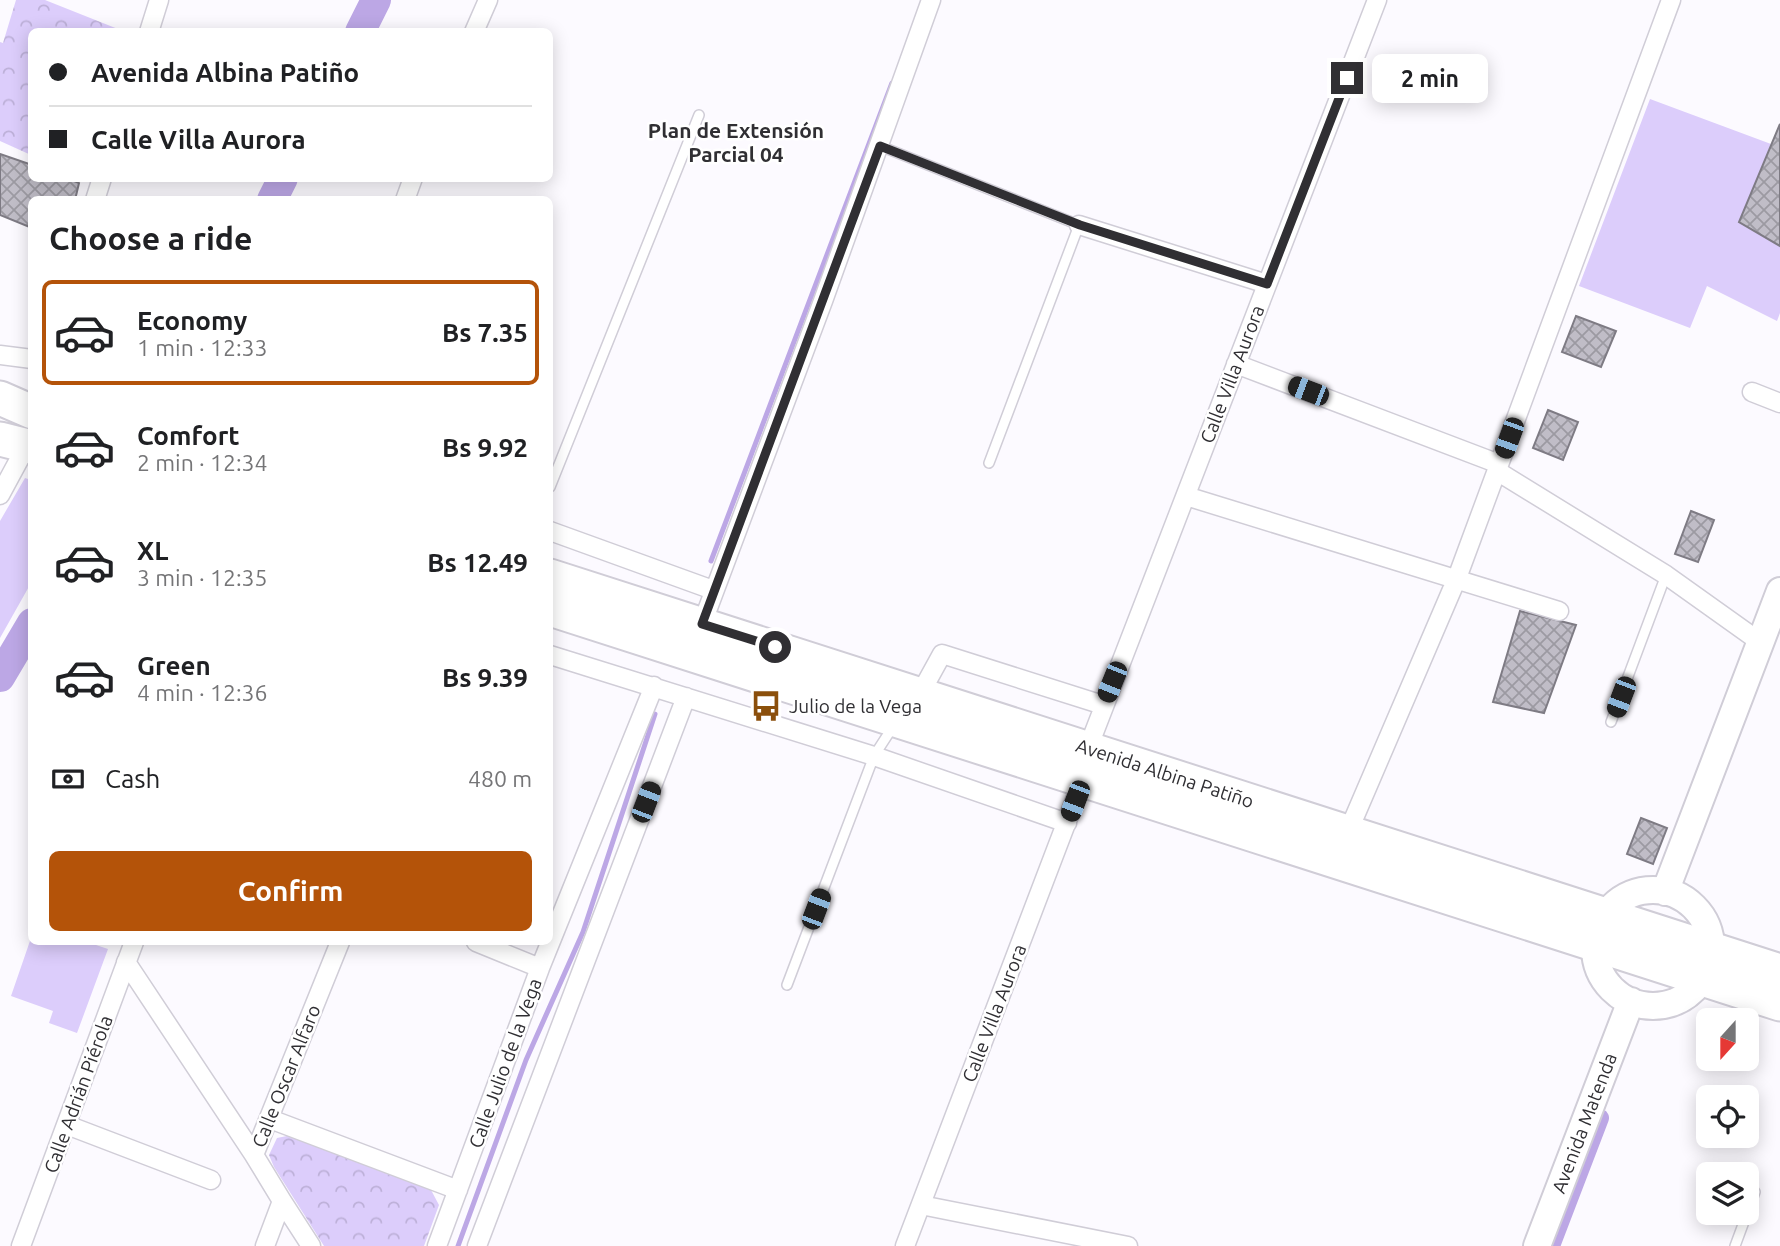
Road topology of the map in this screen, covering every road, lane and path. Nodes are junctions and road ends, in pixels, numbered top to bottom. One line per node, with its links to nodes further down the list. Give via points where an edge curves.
1 (159, 0): 6 (street)
2 (488, 0): 7 (street)
3 (931, 0): 9 (street)
4 (1377, 0): 11 (street, Calle Villa Aurora)
5 (1671, 0): 21 (street)
6 (150, 28)
7 (476, 28)
8 (699, 115): 22 (lane)
9 (880, 146): 10 (lane); 29 (street)
10 (1080, 225): 11 (street); 20 (lane)
11 (1267, 284): 14 (street, Calle Villa Aurora)
12 (0, 355): 13 (street)
13 (28, 358)
14 (1236, 364): 21 (street); 24 (street, Calle Villa Aurora)
15 (1752, 392): 17 (street)
16 (0, 398): 18 (highway)
17 (1780, 403)
18 (28, 410)
19 (19, 444): 23 (street)
20 (989, 463)
21 (1498, 468): 26 (street); 28 (street)
22 (553, 480)
23 (0, 495)
24 (1186, 496): 28 (street); 39 (street, Calle Villa Aurora)
25 (553, 532): 29 (street)
26 (1666, 575): 34 (street); 41 (lane)
27 (553, 577): 33 (highway, Avenida Albina Patiño)
28 (1457, 579): 32 (street); 45 (street)
29 (713, 590): 33 (street)
30 (1780, 591): 34 (main road)
31 (553, 610): 40 (highway, Avenida Albina Patiño)
32 (1559, 611)
33 (702, 624): 37 (highway, Avenida Albina Patiño)
34 (1770, 639): 46 (main road)
35 (553, 657): 36 (street)
36 (654, 686): 38 (street); 48 (street, Calle Julio de la Vega)
37 (920, 694): 39 (street, via 942,654); 43 (highway, Avenida Albina Patiño)
38 (686, 697): 42 (street); 72 (street, Calle Julio de la Vega)
39 (1103, 705): 43 (street, Calle Villa Aurora)
40 (896, 720): 42 (lane); 43 (highway, Avenida Albina Patiño)
41 (1611, 722)
42 (874, 756): 44 (street); 57 (lane)
43 (1086, 764): 44 (street, Calle Villa Aurora); 45 (highway, Avenida Albina Patiño); 47 (highway, Avenida Albina Patiño)
44 (1066, 823): 66 (street, Calle Villa Aurora)
45 (1348, 832): 47 (highway, Avenida Albina Patiño)
46 (1673, 894): 47 (main road, via 1636,893 1617,903); 54 (main road, via 1703,920)
47 (1600, 930): 54 (highway, Avenida Albina Patiño); 58 (main road, via 1598,965 1606,982)
48 (553, 936)
49 (133, 945): 53 (street, Calle Adrián Piérola)
50 (339, 945): 60 (street, Calle Oscar Alfaro)
51 (483, 945): 55 (street)
52 (549, 945): 55 (street, Calle Julio de la Vega)
53 (126, 962): 61 (street, Calle Adrián Piérola); 62 (street)
54 (1706, 964): 56 (highway, Avenida Albina Patiño); 58 (main road, via 1686,995 1668,1004); 59 (highway, Avenida Albina Patiño)
55 (540, 968): 64 (street, Calle Julio de la Vega)
56 (1780, 971)
57 (787, 985)
58 (1631, 1001): 75 (main road, Avenida Matenda)
59 (1780, 1004)
60 (270, 1119): 62 (street, Calle Oscar Alfaro); 64 (street)
61 (67, 1125): 63 (street); 68 (street, Calle Adrián Piérola)
62 (254, 1155): 65 (street, Calle Oscar Alfaro)
63 (211, 1180)
64 (458, 1190): 71 (street, Calle Julio de la Vega)
65 (282, 1201): 69 (street); 70 (street, Calle Oscar Alfaro)
66 (921, 1205): 73 (street, Calle Villa Aurora); 74 (street)
67 (1743, 1225): 76 (lane)
68 (21, 1246)
69 (265, 1246)
70 (311, 1246)
71 (437, 1246)
72 (477, 1246)
73 (905, 1246)
74 (1128, 1246)
75 (1537, 1246)
76 (1735, 1246)

